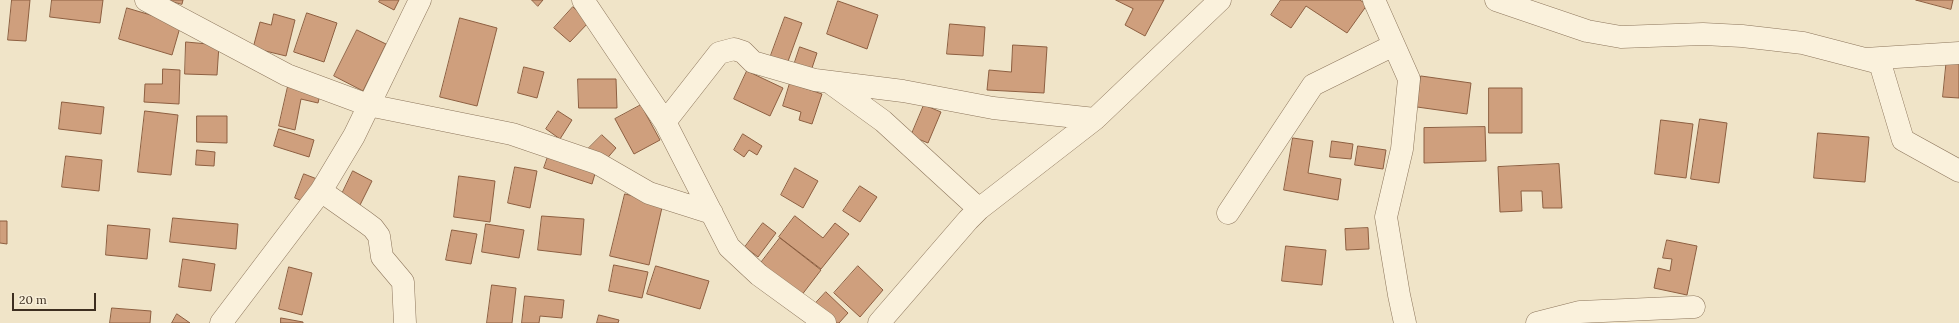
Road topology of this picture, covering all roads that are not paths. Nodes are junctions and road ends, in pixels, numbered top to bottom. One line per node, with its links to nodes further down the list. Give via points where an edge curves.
1 (146, 0): 11 (street, via 288,75)
2 (420, 0): 11 (street)
3 (583, 0): 13 (street)
4 (1220, 0): 12 (street)
5 (1374, 0): 7 (street)
6 (1496, 0): 9 (street, via 1588,30 1621,37 1703,34 1742,36 1803,42)
7 (1394, 45): 18 (street, via 1313,85); 24 (street, via 1409,79 1402,149 1386,217)
8 (1959, 53): 9 (street)
9 (1865, 59): 14 (street, via 1880,63 1903,140)
10 (831, 83): 12 (street, via 903,91 993,108); 13 (street, via 753,62 743,52 734,49 719,53); 16 (street, via 883,121)
11 (368, 105): 15 (street, via 354,136); 17 (street, via 512,134 597,163 649,193)
12 (1095, 119): 16 (street)
13 (665, 122): 17 (street)
14 (1959, 171)
15 (321, 191): 20 (street); 21 (street, via 373,228 378,236 382,256 403,282)
16 (979, 209): 23 (street)
17 (712, 213): 22 (street, via 729,247 759,275)
18 (1228, 214)
19 (1694, 307): 25 (street, via 1580,312)
20 (221, 323)
21 (405, 323)
22 (825, 323)
23 (879, 323)
24 (1405, 323)
25 (1537, 323)

